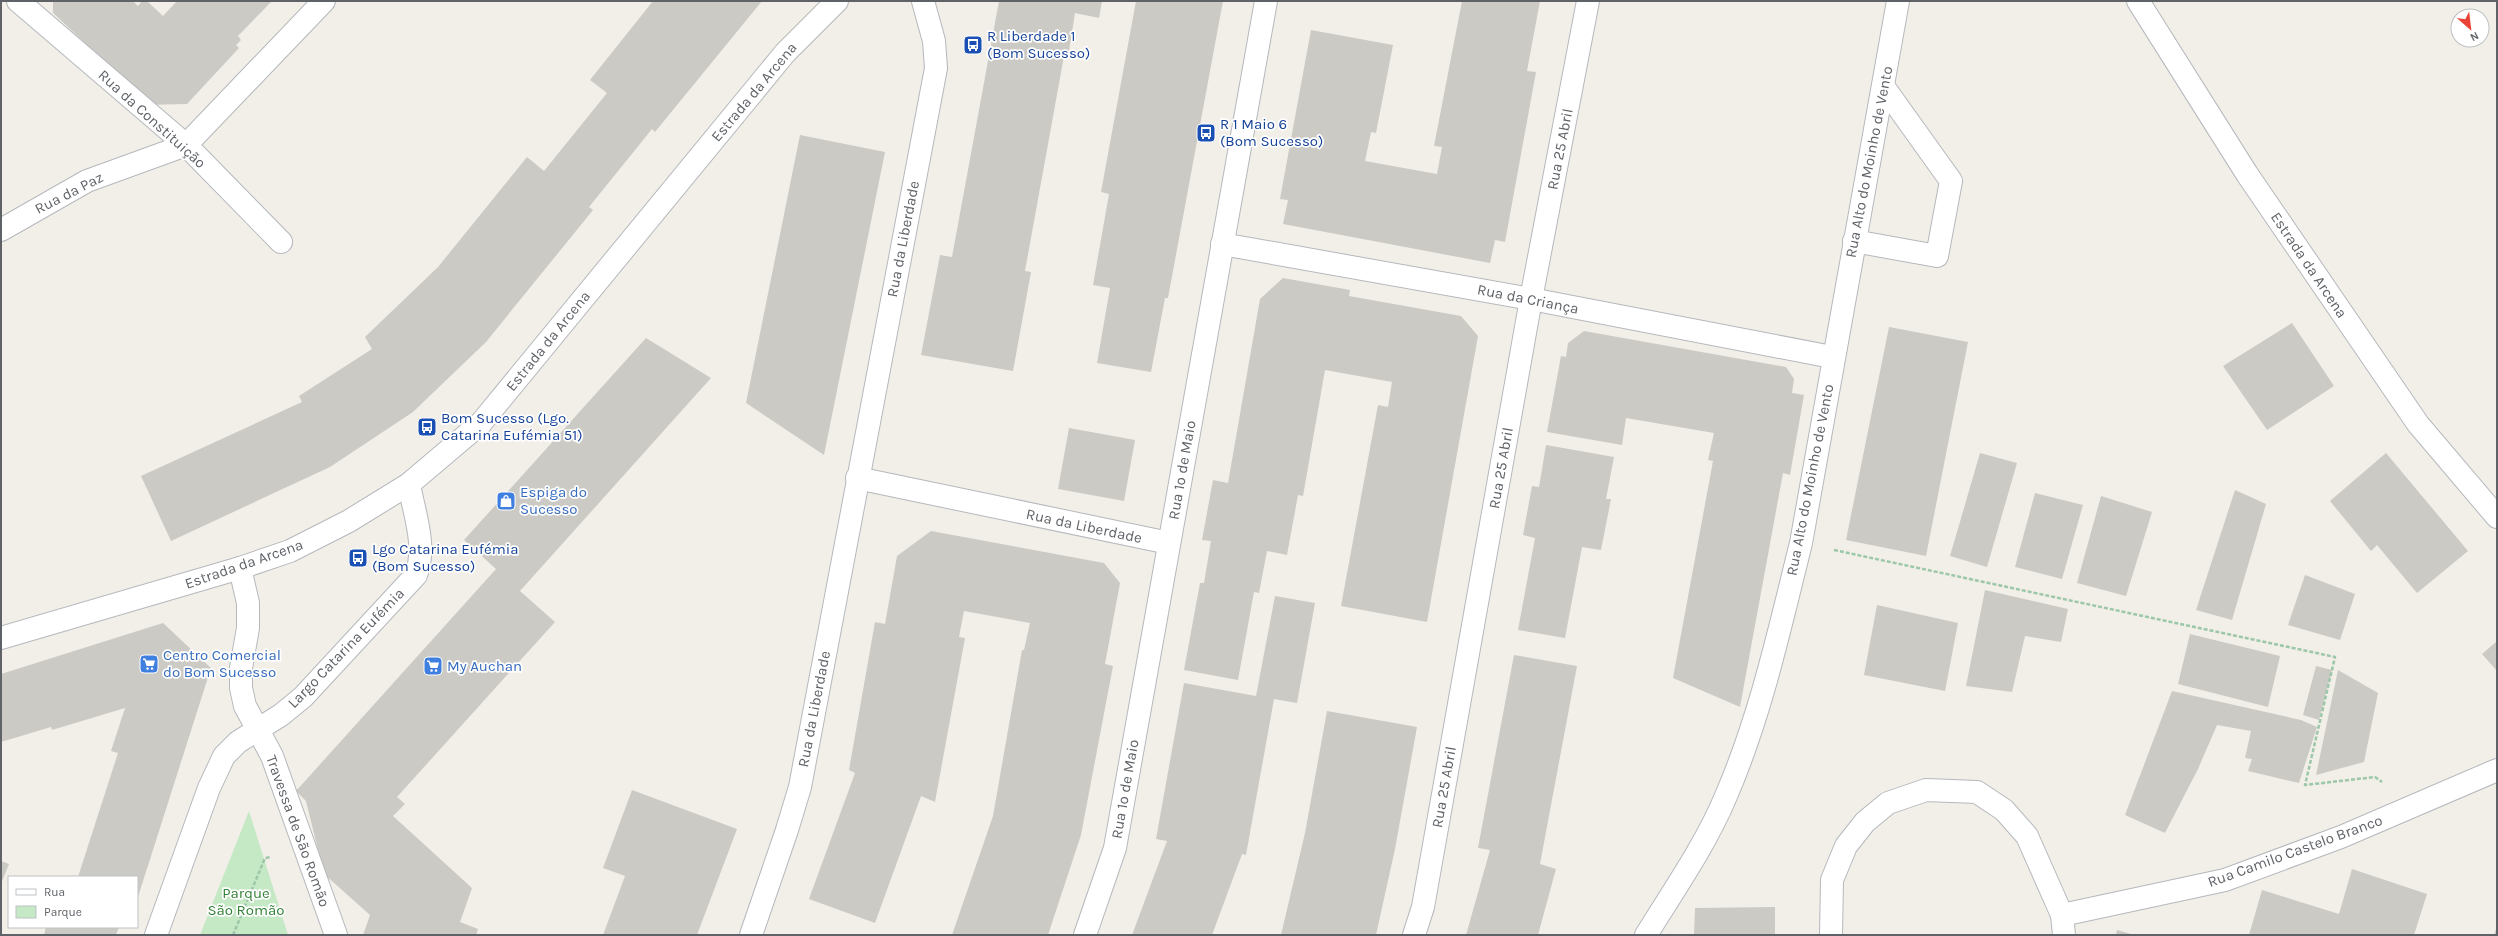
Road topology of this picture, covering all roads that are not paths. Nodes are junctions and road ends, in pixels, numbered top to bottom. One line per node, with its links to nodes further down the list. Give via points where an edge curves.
1 (18, 1): 10 (street, Rua da Constituição)
2 (324, 1): 10 (street)
3 (837, 1): 18 (street, Estrada da Arcena, via 785,53 481,423)
4 (923, 1): 17 (street, Rua da Liberdade, via 934,41 936,68)
5 (1266, 1): 14 (street, Rua 1º de Maio)
6 (1588, 1): 15 (street, Rua 25 Abril)
7 (1898, 1): 9 (street, Rua Alto do Moinho de Vento)
8 (2138, 1): 19 (street, Estrada da Arcena, via 2247,174 2418,424)
9 (1883, 86): 13 (street, Rua Alto do Moinho de Vento); 13 (street, via 1951,181 1937,256)
10 (186, 145): 11 (street, Rua da Paz, via 87,181); 12 (street, Rua da Constituição)
11 (1, 230)
12 (281, 242)
13 (1854, 242): 16 (street, Rua Alto do Moinho de Vento)
14 (1222, 244): 15 (street, Rua da Criança); 20 (street, Rua 1º de Maio)
15 (1532, 299): 16 (street, Rua da Criança); 30 (street, Rua 25 Abril, via 1423,906)
16 (1832, 357): 31 (street, Rua Alto do Moinho de Vento, via 1801,543 1757,709 1726,796 1688,867)
17 (857, 478): 20 (street, Rua da Liberdade); 28 (street, Rua da Liberdade, via 800,787)
18 (409, 484): 21 (street, Estrada da Arcena, via 349,521 290,551); 23 (street, Largo Catarina Eufémia, via 421,546 420,564 416,575 303,697)
19 (2497, 517)
20 (1170, 544): 29 (street, Rua 1º de Maio, via 1115,848)
21 (240, 568): 22 (street, Estrada da Arcena); 23 (street, Travessa de São Romão, via 248,603 248,628 241,668 241,688 245,706)
22 (1, 638)
23 (257, 729): 26 (street, Largo Catarina Eufémia, via 224,756 209,788); 27 (street, Travessa de São Romão, via 272,756)
24 (2497, 770): 25 (street, Rua Camilo Castelo Branco, via 2341,837 2225,880)
25 (2063, 925): 32 (street, via 2027,836 2004,810 1977,792 1926,790 1888,803 1865,822 1846,846 1832,880)
26 (156, 935)
27 (336, 935)
28 (751, 935)
29 (1085, 935)
30 (1414, 935)
31 (1646, 935)
32 (1831, 935)

